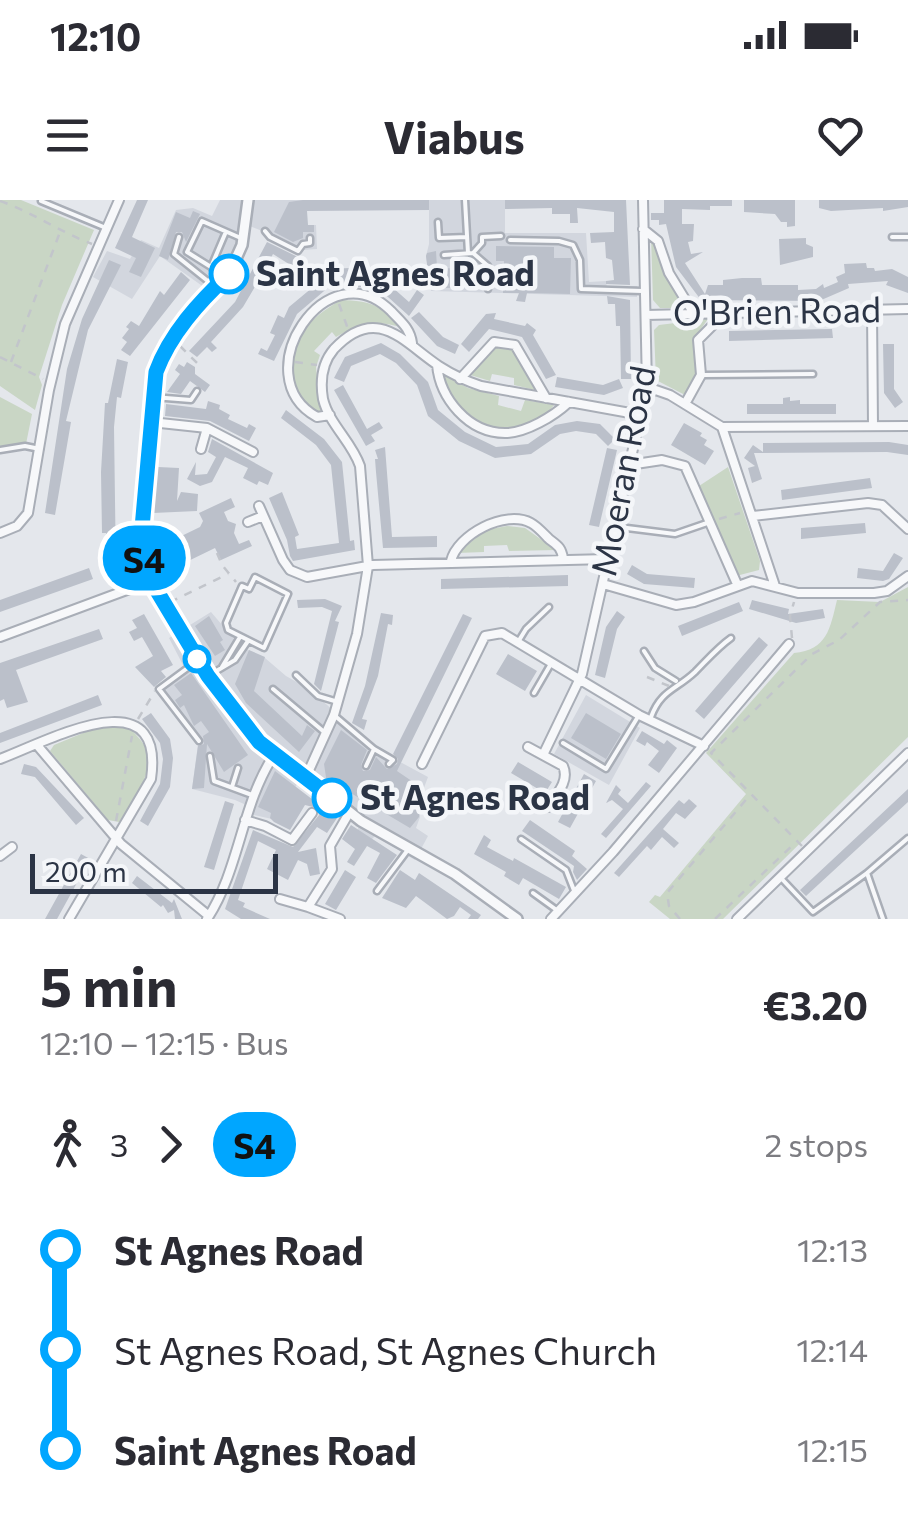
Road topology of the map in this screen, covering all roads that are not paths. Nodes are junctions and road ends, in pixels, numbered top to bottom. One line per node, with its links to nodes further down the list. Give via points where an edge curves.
1 (119, 200): 7 (street)
2 (248, 200): 17 (street)
3 (465, 200): 14 (lane)
4 (642, 200): 8 (street, Moeran Road)
5 (41, 201): 7 (lane)
6 (438, 222): 14 (lane, via 440,238)
7 (106, 228): 48 (street, via 65,324)
8 (643, 229): 24 (street, Moeran Road); 27 (street, via 658,241)
9 (265, 231): 16 (lane, via 298,252)
10 (225, 233): 17 (lane); 21 (lane); 21 (lane, via 202,222 187,252)
11 (179, 236): 22 (lane, via 174,254)
12 (501, 236): 19 (lane, via 482,237)
13 (908, 236): 15 (lane)
14 (468, 237): 19 (lane)
15 (892, 237)
16 (310, 238)
17 (243, 239): 22 (street)
18 (510, 240): 24 (lane, via 574,246 581,289)
19 (471, 253): 20 (lane); 23 (lane, via 488,266)
20 (444, 255)
21 (211, 266): 22 (lane)
22 (218, 285): 37 (street, via 164,350)
23 (488, 289)
24 (645, 291): 29 (street, Moeran Road)
25 (908, 308): 26 (street, O'Brien Road)
26 (872, 311): 28 (street, O'Brien Road); 44 (street)
27 (694, 314): 28 (street, O'Brien Road); 29 (street, O'Brien Road)
28 (717, 314): 33 (street, via 698,340)
29 (646, 315): 35 (street, Moeran Road)
30 (412, 344): 31 (street); 41 (street, via 367,328 339,344 323,366); 41 (street, via 409,330 378,298 336,295 308,317 287,360 298,404 317,417)
31 (437, 365): 34 (street); 39 (street, via 452,408 500,433 525,429)
32 (813, 374): 33 (lane)
33 (701, 375): 40 (street)
34 (460, 378): 38 (street); 38 (street, via 494,342 514,345)
35 (646, 387): 40 (street); 42 (street, Moeran Road)
36 (197, 391): 37 (lane, via 191,400)
37 (154, 398): 43 (street)
38 (546, 398): 39 (street)
39 (568, 402): 42 (street)
40 (686, 404): 46 (street)
41 (330, 416): 65 (street, via 360,466)
42 (641, 416): 52 (street, Moeran Road)
43 (151, 422): 47 (street); 60 (street)
44 (873, 426): 45 (street); 46 (street)
45 (908, 426)
46 (722, 427): 53 (street)
47 (207, 428): 49 (street); 51 (street)
48 (40, 449): 50 (lane); 58 (street, via 28,512)
49 (201, 449)
50 (0, 450)
51 (253, 452)
52 (630, 465): 55 (street, via 662,460 685,466); 56 (street, Moeran Road)
53 (747, 514): 57 (street, via 868,503 882,505); 70 (street)
54 (248, 522): 65 (street, via 262,511 283,560 308,577)
55 (711, 522): 56 (lane, via 675,534); 69 (street)
56 (616, 526): 63 (street, Moeran Road)
57 (908, 529)
58 (0, 533)
59 (160, 540): 60 (lane)
60 (142, 544): 67 (street)
61 (162, 550): 71 (lane, via 174,580)
62 (563, 558): 63 (street); 64 (street); 64 (street, via 561,548 521,520 485,524 453,550)
63 (608, 559): 68 (street, Moeran Road)
64 (450, 561): 65 (street)
65 (368, 566): 89 (street)
66 (908, 576): 70 (street, via 874,593)
67 (151, 581): 71 (street); 73 (street)
68 (602, 584): 69 (street, via 676,604); 85 (street, Moeran Road)
69 (737, 584): 70 (street)
70 (775, 586)
71 (157, 592): 80 (street)
72 (549, 607): 77 (lane)
73 (0, 636)
74 (240, 637): 76 (lane); 76 (lane, via 226,623 242,586 249,590 255,577 288,594 264,648); 82 (lane)
75 (731, 638): 86 (lane)
76 (248, 641): 82 (lane)
77 (518, 642): 81 (street); 106 (street, via 502,633 484,636)
78 (789, 644): 98 (street)
79 (644, 651): 86 (lane, via 654,668)
80 (198, 660): 84 (street); 94 (lane, via 159,689)
81 (552, 662): 85 (street); 88 (lane)
82 (222, 666): 84 (lane)
83 (296, 675): 89 (lane, via 318,696)
84 (208, 676): 102 (street, via 248,732)
85 (580, 679): 91 (street); 101 (street, Moeran Road)
86 (678, 682): 92 (lane)
87 (273, 689): 93 (lane)
88 (534, 693)
89 (338, 702): 90 (street)
90 (334, 715): 93 (street); 99 (lane)
91 (639, 716): 92 (street); 95 (lane, via 606,769)
92 (649, 721): 98 (street)
93 (327, 734): 109 (street)
94 (199, 740)
95 (563, 743)
96 (37, 745): 104 (street); 117 (street); 117 (street, via 118,720 135,726 151,744 151,779)
97 (528, 746): 101 (street)
98 (704, 746): 126 (street)
99 (374, 749): 105 (lane, via 393,760); 107 (lane)
100 (908, 753): 123 (street)
101 (544, 754): 112 (street, via 566,772)
102 (274, 755): 109 (street); 111 (street)
103 (210, 756): 110 (lane, via 214,781)
104 (0, 759)
105 (389, 764)
106 (422, 764)
107 (366, 766)
108 (238, 768): 110 (lane)
109 (304, 778): 113 (street)
110 (232, 788): 111 (lane)
111 (253, 795): 115 (street)
112 (548, 807)
113 (350, 812): 120 (street); 128 (street, via 330,846 332,869)
114 (312, 813): 115 (street, via 292,840)
115 (245, 820): 130 (street)
116 (908, 838): 122 (lane)
117 (117, 839): 130 (street); 131 (street)
118 (521, 839): 126 (lane, via 566,870)
119 (12, 847): 121 (street)
120 (408, 850): 124 (lane); 133 (street)
121 (0, 856)
122 (867, 874): 123 (lane, via 813,912); 135 (lane)
123 (780, 877): 134 (street)
124 (378, 892)
125 (534, 892): 129 (lane)
126 (575, 893): 129 (street)
127 (280, 899): 128 (street)
128 (308, 907): 132 (street)
129 (554, 915)
130 (208, 918)
131 (70, 919)
132 (340, 919)
133 (517, 919)
134 (737, 919)
135 (883, 919)

